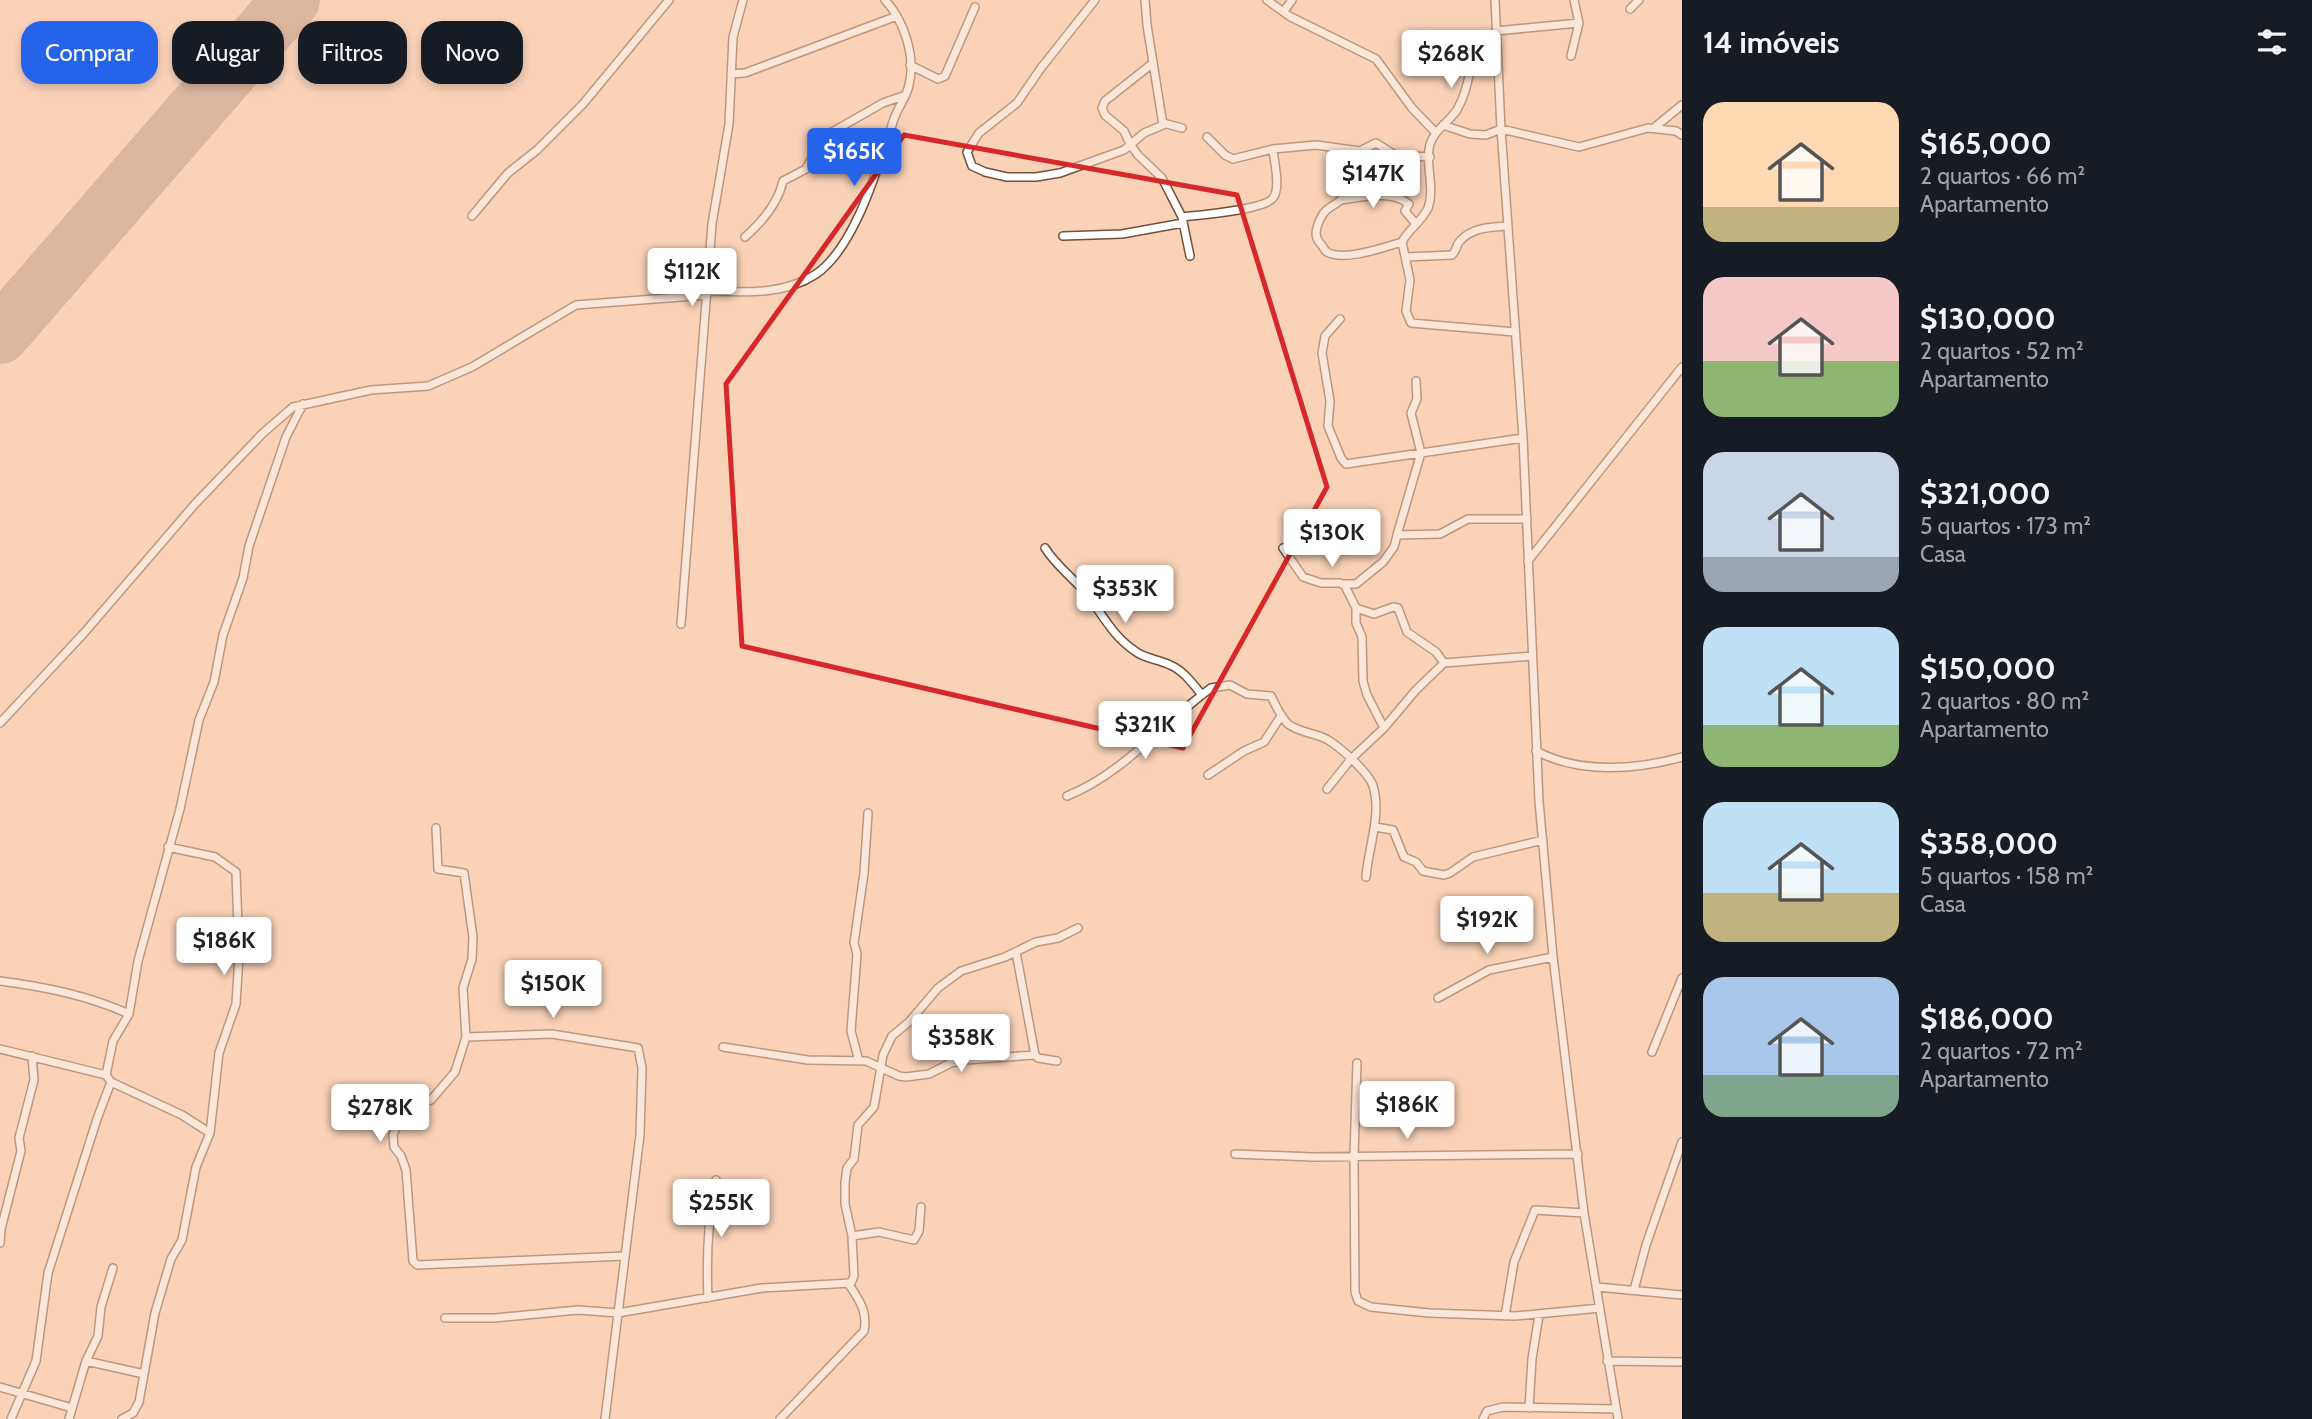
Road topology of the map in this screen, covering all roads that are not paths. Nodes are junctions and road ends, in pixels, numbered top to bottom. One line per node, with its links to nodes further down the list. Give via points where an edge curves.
1 (669, 0): 37 (street, via 583,104 508,173)
2 (743, 0): 21 (street, via 735,28)
3 (885, 0): 14 (street)
4 (1095, 0): 32 (street, via 1017,103 979,133 967,157 972,166 985,172 1036,177 1074,169)
5 (1145, 0): 19 (street)
6 (1267, 0): 13 (street)
7 (1292, 0): 13 (street)
8 (1495, 0): 16 (street)
9 (1574, 0): 15 (street)
10 (1639, 0): 12 (street)
11 (975, 6): 20 (street, via 945,76 938,79)
12 (1630, 9)
13 (1284, 11): 29 (street, via 1376,59)
14 (897, 16): 20 (street); 21 (street, via 745,74)
15 (1579, 23): 16 (street); 18 (street)
16 (1496, 31): 17 (street)
17 (1497, 41): 25 (street, via 1475,52 1463,98); 28 (street)
18 (1571, 56)
19 (1153, 63): 24 (street); 32 (street, via 1102,106)
20 (910, 65): 22 (street, via 909,88)
21 (732, 74): 46 (street)
22 (903, 96): 42 (street, via 826,137 806,169 783,181 763,221); 46 (street, via 866,196 848,236 827,265 803,281 765,292)
23 (1682, 105): 26 (street)
24 (1163, 123): 27 (street); 32 (street)
25 (1443, 125): 28 (street, via 1471,134); 29 (street)
26 (1654, 127): 28 (street, via 1579,147); 30 (street)
27 (1182, 128)
28 (1501, 129): 40 (street)
29 (1436, 134): 35 (street)
30 (1682, 135)
31 (1207, 137): 33 (street, via 1233,159)
32 (1130, 144): 38 (street, via 1162,178)
33 (1273, 149): 34 (street, via 1322,145); 38 (street, via 1273,199)
34 (1360, 151): 35 (street, via 1376,143 1395,155); 36 (street)
35 (1430, 156): 39 (street, via 1430,200)
36 (1341, 200): 39 (street, via 1383,195 1402,199 1409,204 1405,211); 43 (street, via 1322,216 1315,236 1328,252 1358,255)
37 (472, 216)
38 (1182, 220): 41 (street, via 1122,234); 44 (street)
39 (1416, 223): 43 (street)
40 (1508, 226): 45 (street, via 1469,234 1452,255); 48 (street)
41 (1063, 236)
42 (745, 237)
43 (1402, 242): 45 (street)
44 (1189, 256)
45 (1406, 257): 48 (street, via 1410,288 1406,311 1411,323)
46 (707, 293): 51 (street, via 576,305 472,367 428,386 371,390); 61 (street)
47 (1340, 319): 53 (street, via 1325,336 1322,353 1330,401 1328,426 1341,458 1352,464)
48 (1515, 332): 52 (street)
49 (1682, 367): 58 (street)
50 (1416, 382): 53 (street, via 1417,399 1411,413)
51 (303, 404): 66 (street, via 275,421 195,504); 78 (street, via 286,437 249,546)
52 (1523, 438): 53 (street); 54 (street)
53 (1421, 453): 55 (street)
54 (1527, 519): 55 (street, via 1468,519 1440,534); 58 (street)
55 (1397, 535): 59 (street, via 1383,562 1356,584)
56 (1045, 548): 64 (street, via 1121,640 1138,653 1173,666)
57 (1283, 548): 59 (street, via 1303,577)
58 (1528, 561): 62 (street)
59 (1343, 584): 60 (street)
60 (1356, 608): 63 (street, via 1374,614 1398,608 1407,632); 67 (street, via 1356,623 1363,637 1363,681)
61 (681, 624)
62 (1532, 656): 63 (street); 68 (street)
63 (1444, 663): 67 (street)
64 (1202, 695): 65 (street, via 1211,688 1230,685 1247,694 1271,696); 73 (street, via 1090,786)
65 (1281, 716): 70 (street, via 1299,730 1327,739); 71 (street, via 1264,741)
66 (0, 723)
67 (1384, 728): 70 (street)
68 (1536, 751): 69 (street, via 1587,768); 77 (street)
69 (1682, 757)
70 (1351, 759): 72 (street); 75 (street, via 1372,783)
71 (1208, 775)
72 (1327, 789)
73 (1067, 796)
74 (868, 813): 93 (street, via 853,943 857,954 851,1031)
75 (1375, 827): 77 (street, via 1393,830 1404,857 1438,875 1451,873 1474,857); 79 (street)
76 (436, 828): 87 (street, via 438,869 464,873 466,881 473,937 463,988)
77 (1543, 841): 82 (street)
78 (168, 848): 86 (street); 99 (street, via 215,857 233,868 237,877 238,987 219,1053)
79 (1366, 877)
80 (1078, 928): 81 (street)
81 (1016, 952): 91 (street); 96 (street, via 947,980 895,1031)
82 (1553, 957): 85 (street, via 1489,970); 102 (street)
83 (1682, 978): 90 (street)
84 (0, 981): 86 (street, via 86,997)
85 (1438, 998)
86 (129, 1014): 97 (street, via 113,1041)
87 (466, 1037): 109 (street, via 552,1034 638,1048 643,1098); 109 (street, via 455,1072 431,1100 412,1104 393,1135 394,1147 407,1170 414,1264)
88 (723, 1047): 93 (street, via 808,1060)
89 (0, 1049): 92 (street)
90 (1651, 1052)
91 (1035, 1055): 94 (street); 96 (street, via 951,1062 929,1074 906,1077)
92 (32, 1056): 97 (street); 108 (street, via 34,1080)
93 (859, 1061): 96 (street)
94 (1057, 1061)
95 (1357, 1062): 103 (street)
96 (881, 1066): 107 (street, via 874,1107 858,1125 854,1159 845,1183)
97 (106, 1075): 98 (street)
98 (111, 1083): 99 (street, via 182,1115); 126 (street, via 48,1273 36,1361)
99 (209, 1133): 124 (street, via 182,1240 171,1259 155,1313)
100 (1682, 1142): 113 (street)
101 (1235, 1154): 103 (street)
102 (1578, 1154): 103 (street); 106 (street)
103 (1354, 1156): 119 (street, via 1356,1298 1371,1307 1394,1310)
104 (716, 1180): 115 (street, via 707,1243)
105 (921, 1207): 107 (street, via 914,1240 879,1232)
106 (1584, 1213): 112 (street); 119 (street, via 1535,1210 1514,1262)
107 (852, 1236): 111 (street, via 854,1276)
108 (0, 1243)
109 (625, 1256): 117 (street)
110 (113, 1268): 121 (street, via 97,1336)
111 (848, 1283): 115 (street, via 762,1288); 134 (street, via 863,1306 863,1331)
112 (1597, 1287): 113 (street); 116 (street)
113 (1634, 1290): 114 (street)
114 (1682, 1295)
115 (708, 1298): 117 (street)
116 (1600, 1308): 118 (street); 122 (street)
117 (618, 1313): 120 (street, via 578,1310); 133 (street)
118 (1539, 1315): 119 (street); 128 (street)
119 (1505, 1316)
120 (446, 1318)
121 (86, 1361): 124 (street); 127 (street)
122 (1607, 1361): 123 (street); 129 (street)
123 (1682, 1362)
124 (144, 1374): 132 (street, via 136,1409)
125 (0, 1387): 126 (street)
126 (23, 1395): 127 (street); 130 (street)
127 (72, 1408): 131 (street)
128 (1529, 1408): 129 (street); 135 (street, via 1494,1408)
129 (1616, 1409): 136 (street)
130 (11, 1419)
131 (69, 1419)
132 (122, 1419)
133 (605, 1419)
134 (780, 1419)
135 (1483, 1419)
136 (1618, 1419)

